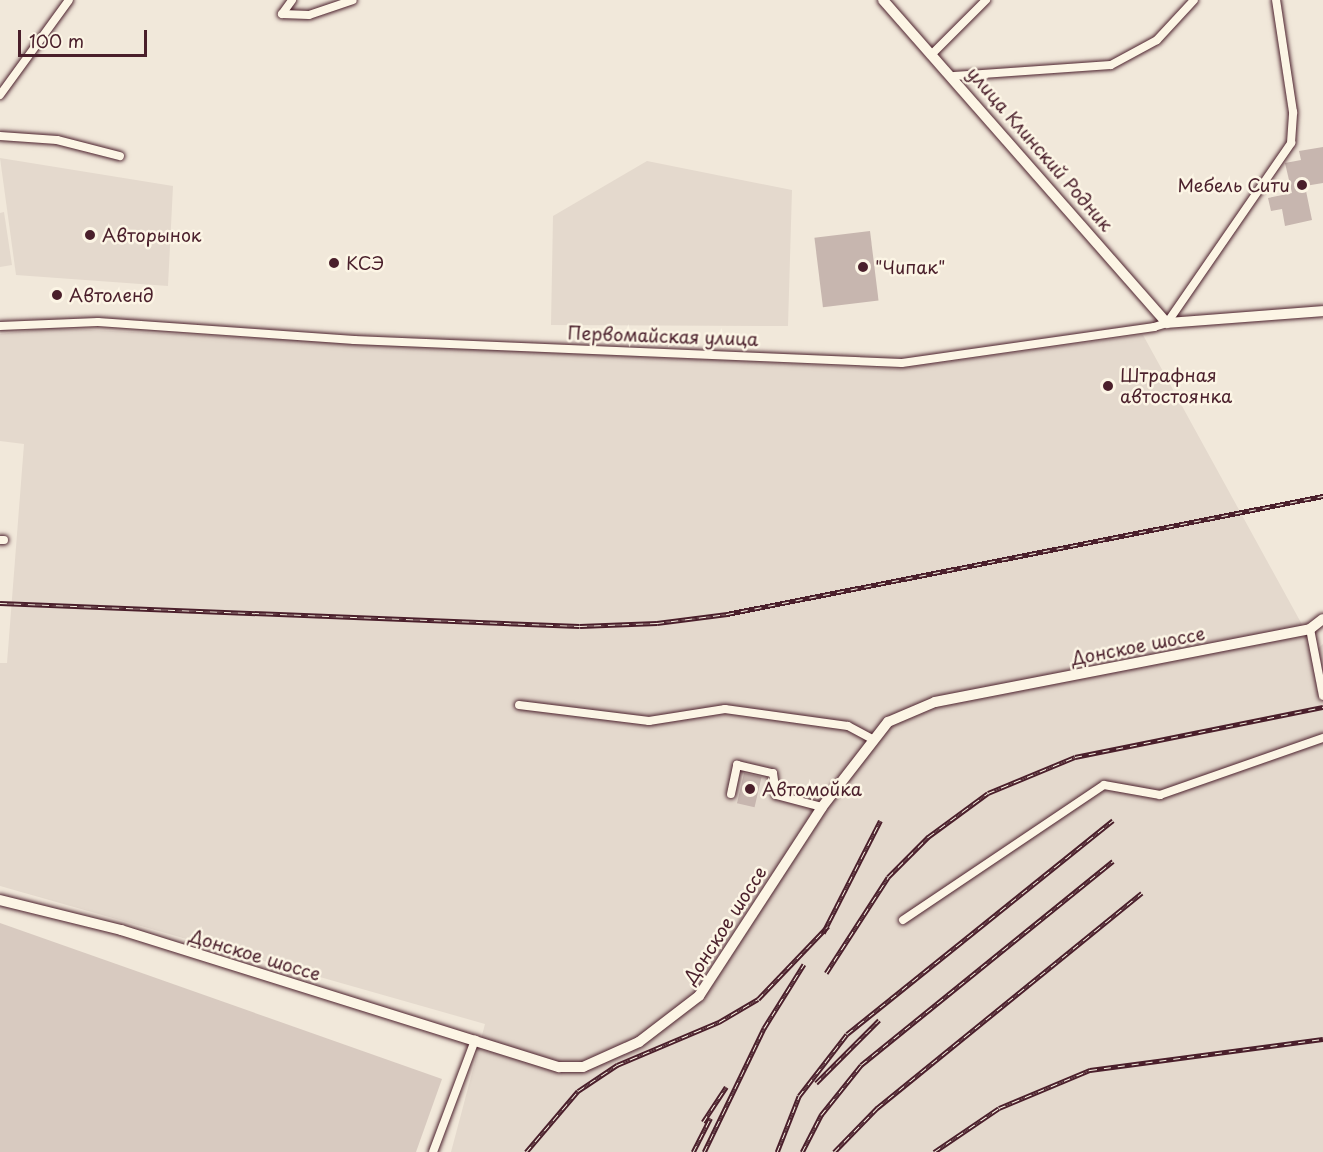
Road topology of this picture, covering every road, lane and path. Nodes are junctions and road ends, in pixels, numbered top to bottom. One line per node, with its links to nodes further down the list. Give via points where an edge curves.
1 (69, 0): 10 (street)
2 (292, 0): 3 (street, via 282,14 309,15)
3 (353, 0)
4 (883, 0): 8 (main road, улица Клинский Родник)
5 (986, 0): 8 (street)
6 (1194, 0): 9 (street, via 1157,40 1111,65)
7 (1276, 0): 14 (street, via 1293,112 1291,143)
8 (933, 53): 9 (main road, улица Клинский Родник)
9 (954, 76): 14 (main road, улица Клинский Родник)
10 (0, 95)
11 (0, 136): 12 (street, via 57,140)
12 (120, 156)
13 (1323, 311): 14 (main road, Первомайская улица)
14 (1167, 323): 15 (street, Первомайская улица, via 902,363 354,340 98,322)
15 (0, 326)
16 (1323, 619): 17 (main road, Донское шоссе)
17 (1310, 629): 18 (street); 21 (main road, Донское шоссе, via 935,702 888,722)
18 (1323, 696)
19 (519, 705): 21 (street, via 649,721 725,709 848,726)
20 (1323, 738): 25 (street, via 1160,795 1104,785)
21 (872, 739): 23 (main road, Донское шоссе)
22 (730, 794): 23 (street, via 736,765 773,773 776,795)
23 (822, 807): 26 (main road, Донское шоссе, via 699,996 667,1024 607,1060 584,1067 559,1067)
24 (0, 900): 26 (main road, Донское шоссе, via 121,930)
25 (903, 920)
26 (475, 1040): 27 (street)
27 (433, 1152)

